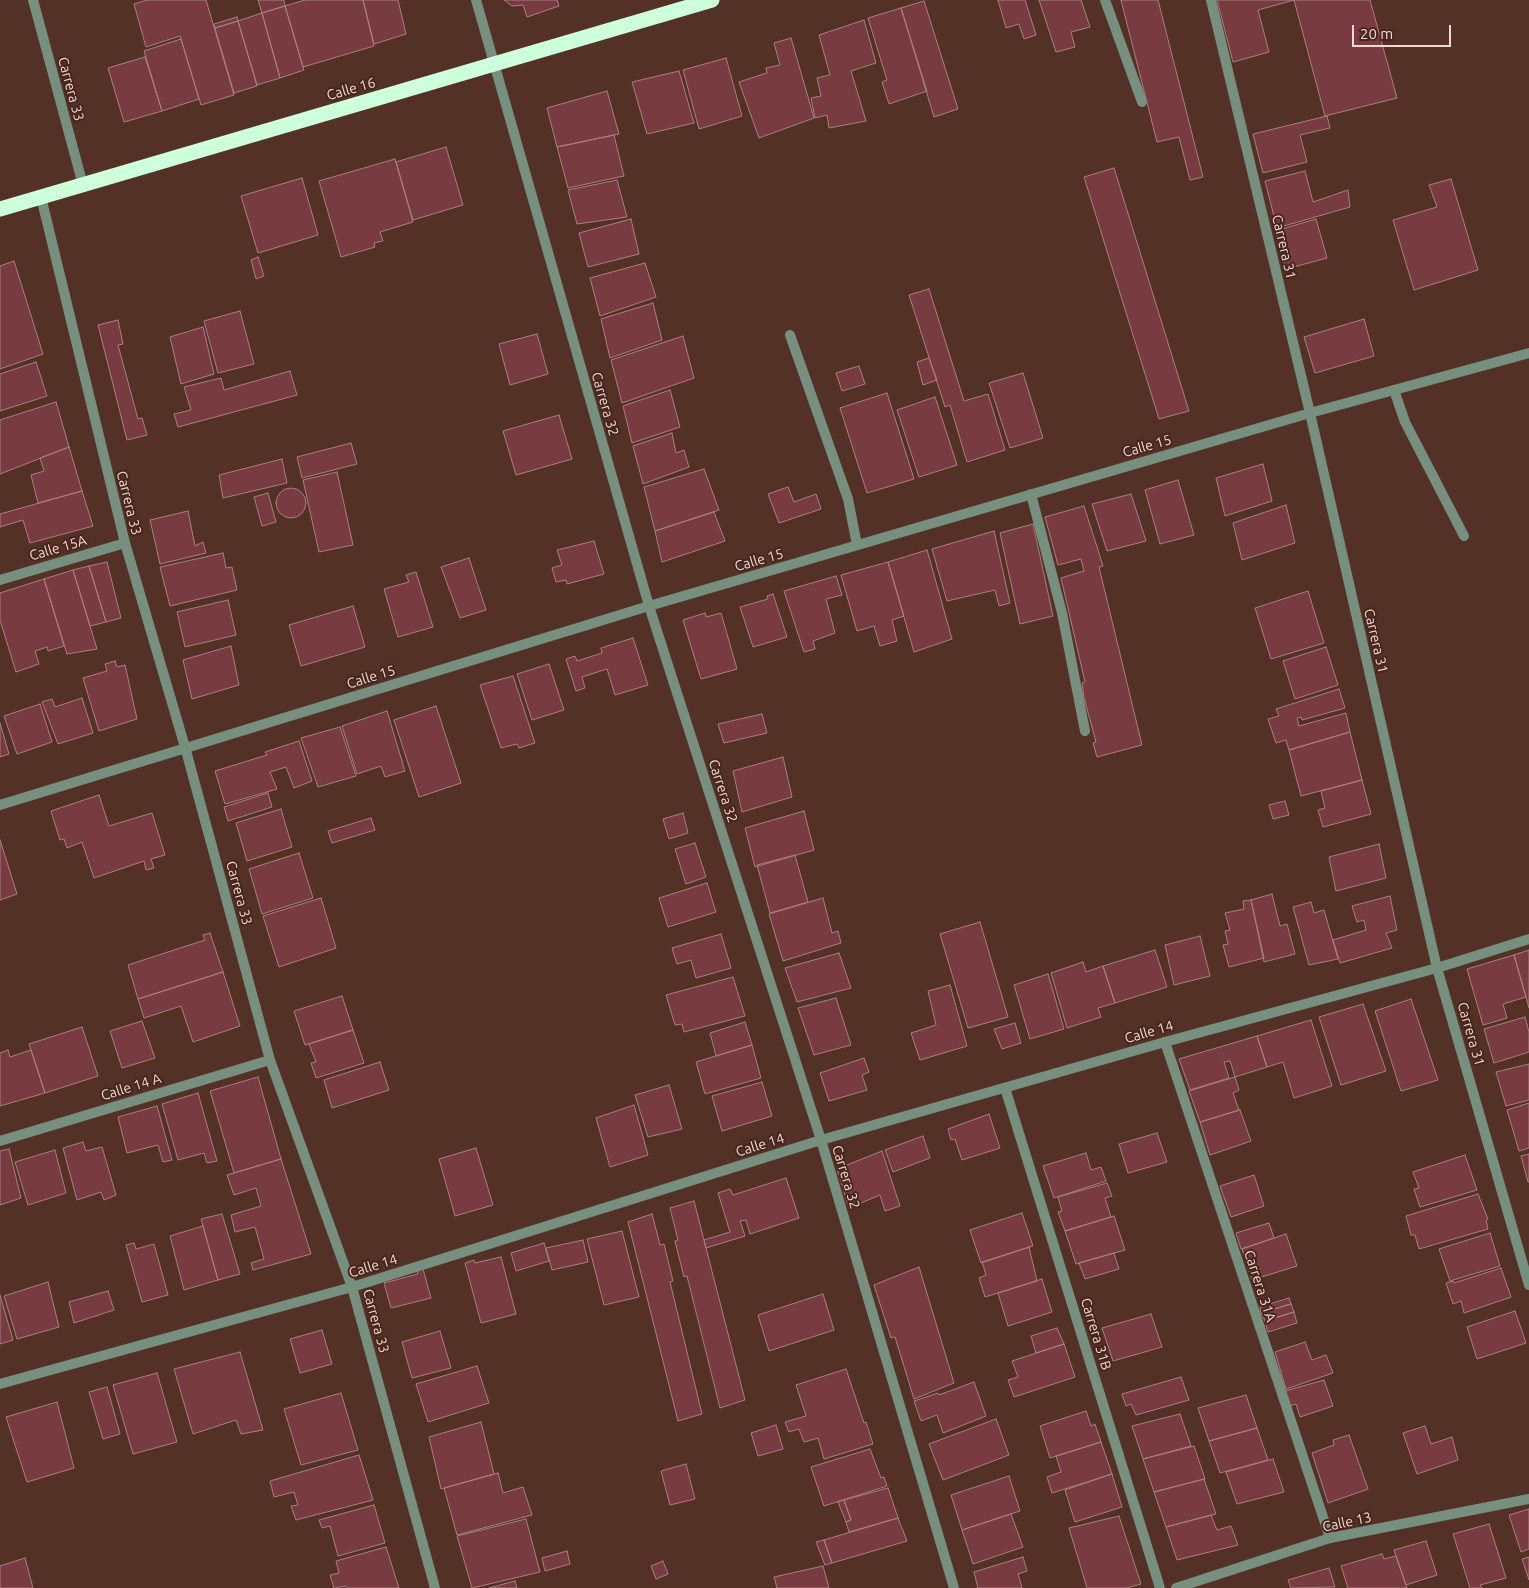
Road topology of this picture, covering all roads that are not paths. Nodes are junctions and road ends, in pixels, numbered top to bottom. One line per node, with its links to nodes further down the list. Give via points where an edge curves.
1 (33, 0): 8 (street, Carrera 33)
2 (476, 0): 6 (street, Carrera 32)
3 (712, 0): 6 (highway, Calle 16)
4 (1105, 0): 7 (street)
5 (1211, 0): 14 (street, Carrera 31)
6 (493, 64): 8 (highway, Calle 16); 20 (street, Carrera 32)
7 (1142, 102)
8 (83, 185): 9 (highway, Calle 16)
9 (41, 197): 10 (highway, Calle 16); 17 (street, Carrera 33)
10 (0, 209)
11 (790, 335): 18 (street, via 848,499)
12 (1529, 353): 13 (street, Calle 15)
13 (1394, 390): 14 (street, Calle 15); 16 (street, via 1405,422)
14 (1310, 413): 15 (street, Calle 15); 25 (street, Carrera 31)
15 (1032, 494): 18 (street, Calle 15); 21 (street, via 1062,613)
16 (1464, 536)
17 (125, 543): 19 (street, Calle 15A); 22 (street, Carrera 33)
18 (857, 545): 20 (street, Calle 15)
19 (0, 580)
20 (649, 606): 22 (street, Calle 15); 29 (street, Carrera 32)
21 (1085, 732)
22 (185, 748): 23 (street, Calle 15); 27 (street, Carrera 33)
23 (0, 806)
24 (1529, 939): 25 (street, Calle 14)
25 (1437, 968): 26 (street, Calle 14); 31 (street, Carrera 31)
26 (1165, 1042): 28 (street, Calle 14); 35 (street, Carrera 31A)
27 (270, 1060): 30 (street, Calle 14 A); 32 (street, Carrera 33)
28 (1005, 1088): 29 (street, Calle 14); 38 (street, Carrera 31B)
29 (821, 1140): 32 (street, Calle 14); 37 (street, Carrera 32)
30 (0, 1141)
31 (1529, 1285)
32 (352, 1287): 33 (street, Calle 14); 36 (street, Carrera 33)
33 (0, 1384)
34 (1529, 1499): 35 (street, Calle 13)
35 (1330, 1538): 39 (street, Calle 13)
36 (436, 1588)
37 (954, 1588)
38 (1160, 1588)
39 (1176, 1588)

